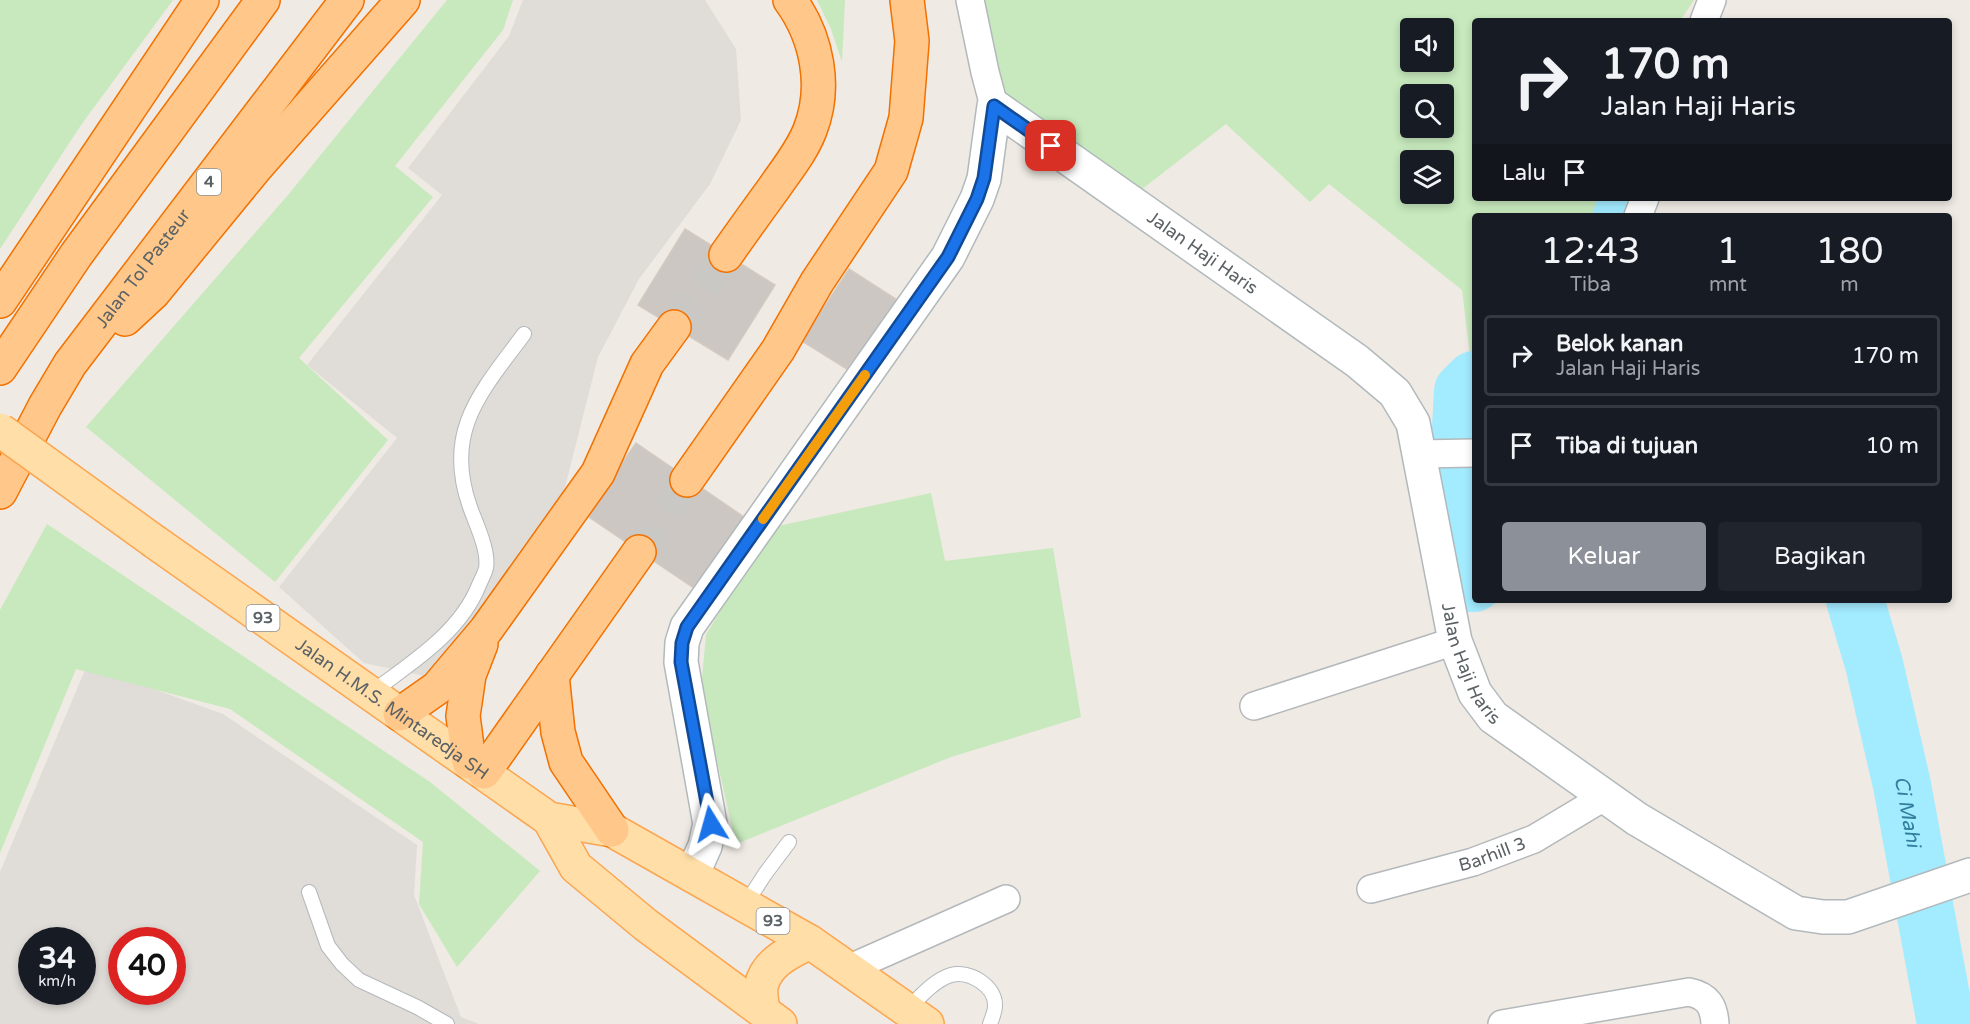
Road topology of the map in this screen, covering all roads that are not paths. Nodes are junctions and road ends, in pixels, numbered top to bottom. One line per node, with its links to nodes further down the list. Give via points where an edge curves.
1 (202, 0): 12 (highway)
2 (263, 0): 16 (highway, via 76,255)
3 (347, 0): 15 (highway, Jalan Tol Pasteur / 4)
4 (403, 0): 15 (highway, via 257,166 153,293)
5 (789, 0): 11 (highway, via 807,30 818,60 818,99 800,152)
6 (907, 0): 20 (highway, via 912,41 906,118 891,171 778,350)
7 (970, 0): 10 (street)
8 (1712, 0): 9 (street)
9 (1705, 18)
10 (994, 106): 19 (street, Jalan Haji Haris, via 1357,361 1395,393); 34 (street, via 984,178 948,257 687,627 681,662 711,824)
11 (726, 255)
12 (0, 301)
13 (674, 327): 23 (highway, via 647,364 598,473)
14 (524, 334): 26 (lane, via 480,394 463,431 462,484 482,537 486,567 473,600 425,652)
15 (70, 364): 21 (highway, Jalan Tol Pasteur / 4)
16 (0, 368)
17 (0, 430): 26 (main road, Jalan H.M.S. Mintaredja SH / 93, bridge)
18 (1472, 453): 19 (street)
19 (1431, 455): 24 (street, Jalan Haji Haris)
20 (687, 480)
21 (0, 492)
22 (639, 552): 25 (highway)
23 (486, 630): 28 (highway, via 437,688); 29 (highway, via 469,675 463,716)
24 (1455, 641): 27 (street); 30 (street, Jalan Haji Haris, via 1475,693 1493,717)
25 (552, 675): 29 (highway); 32 (highway, via 558,732 566,762)
26 (371, 693): 28 (main road, Jalan H.M.S. Mintaredja SH / 93)
27 (1254, 706)
28 (400, 714): 29 (main road, Jalan H.M.S. Mintaredja SH / 93)
29 (477, 767): 31 (main road, Jalan H.M.S. Mintaredja SH / 93)
30 (1604, 798): 35 (street, Jalan Haji Haris, via 1797,913 1848,917); 36 (street, Barhill 3, via 1534,838 1473,862)
31 (549, 819): 32 (main road, Jalan H.M.S. Mintaredja SH / 93); 43 (main road, Jalan H.M.S. Mintaredja SH / 93, via 576,867 646,925)
32 (612, 830): 34 (main road, Jalan H.M.S. Mintaredja SH / 93)
33 (789, 842): 39 (lane)
34 (692, 875): 39 (main road, Jalan H.M.S. Mintaredja SH / 93)
35 (1962, 878)
36 (1371, 889)
37 (309, 892): 44 (lane, via 328,946 342,964 359,980)
38 (1006, 900): 41 (street)
39 (745, 905): 40 (main road, Jalan H.M.S. Mintaredja SH / 93)
40 (810, 942): 41 (main road, Jalan H.M.S. Mintaredja SH / 93); 43 (main road, via 785,954 765,977 761,988)
41 (848, 969): 42 (main road, Jalan H.M.S. Mintaredja SH / 93)
42 (917, 1017): 45 (lane, via 932,986 952,975 973,976 988,988 995,1004)
43 (771, 1018)
44 (447, 1024)
45 (990, 1024)
46 (1502, 1024): 47 (street, via 1689,992 1701,994 1709,1001)
47 (1715, 1024)

